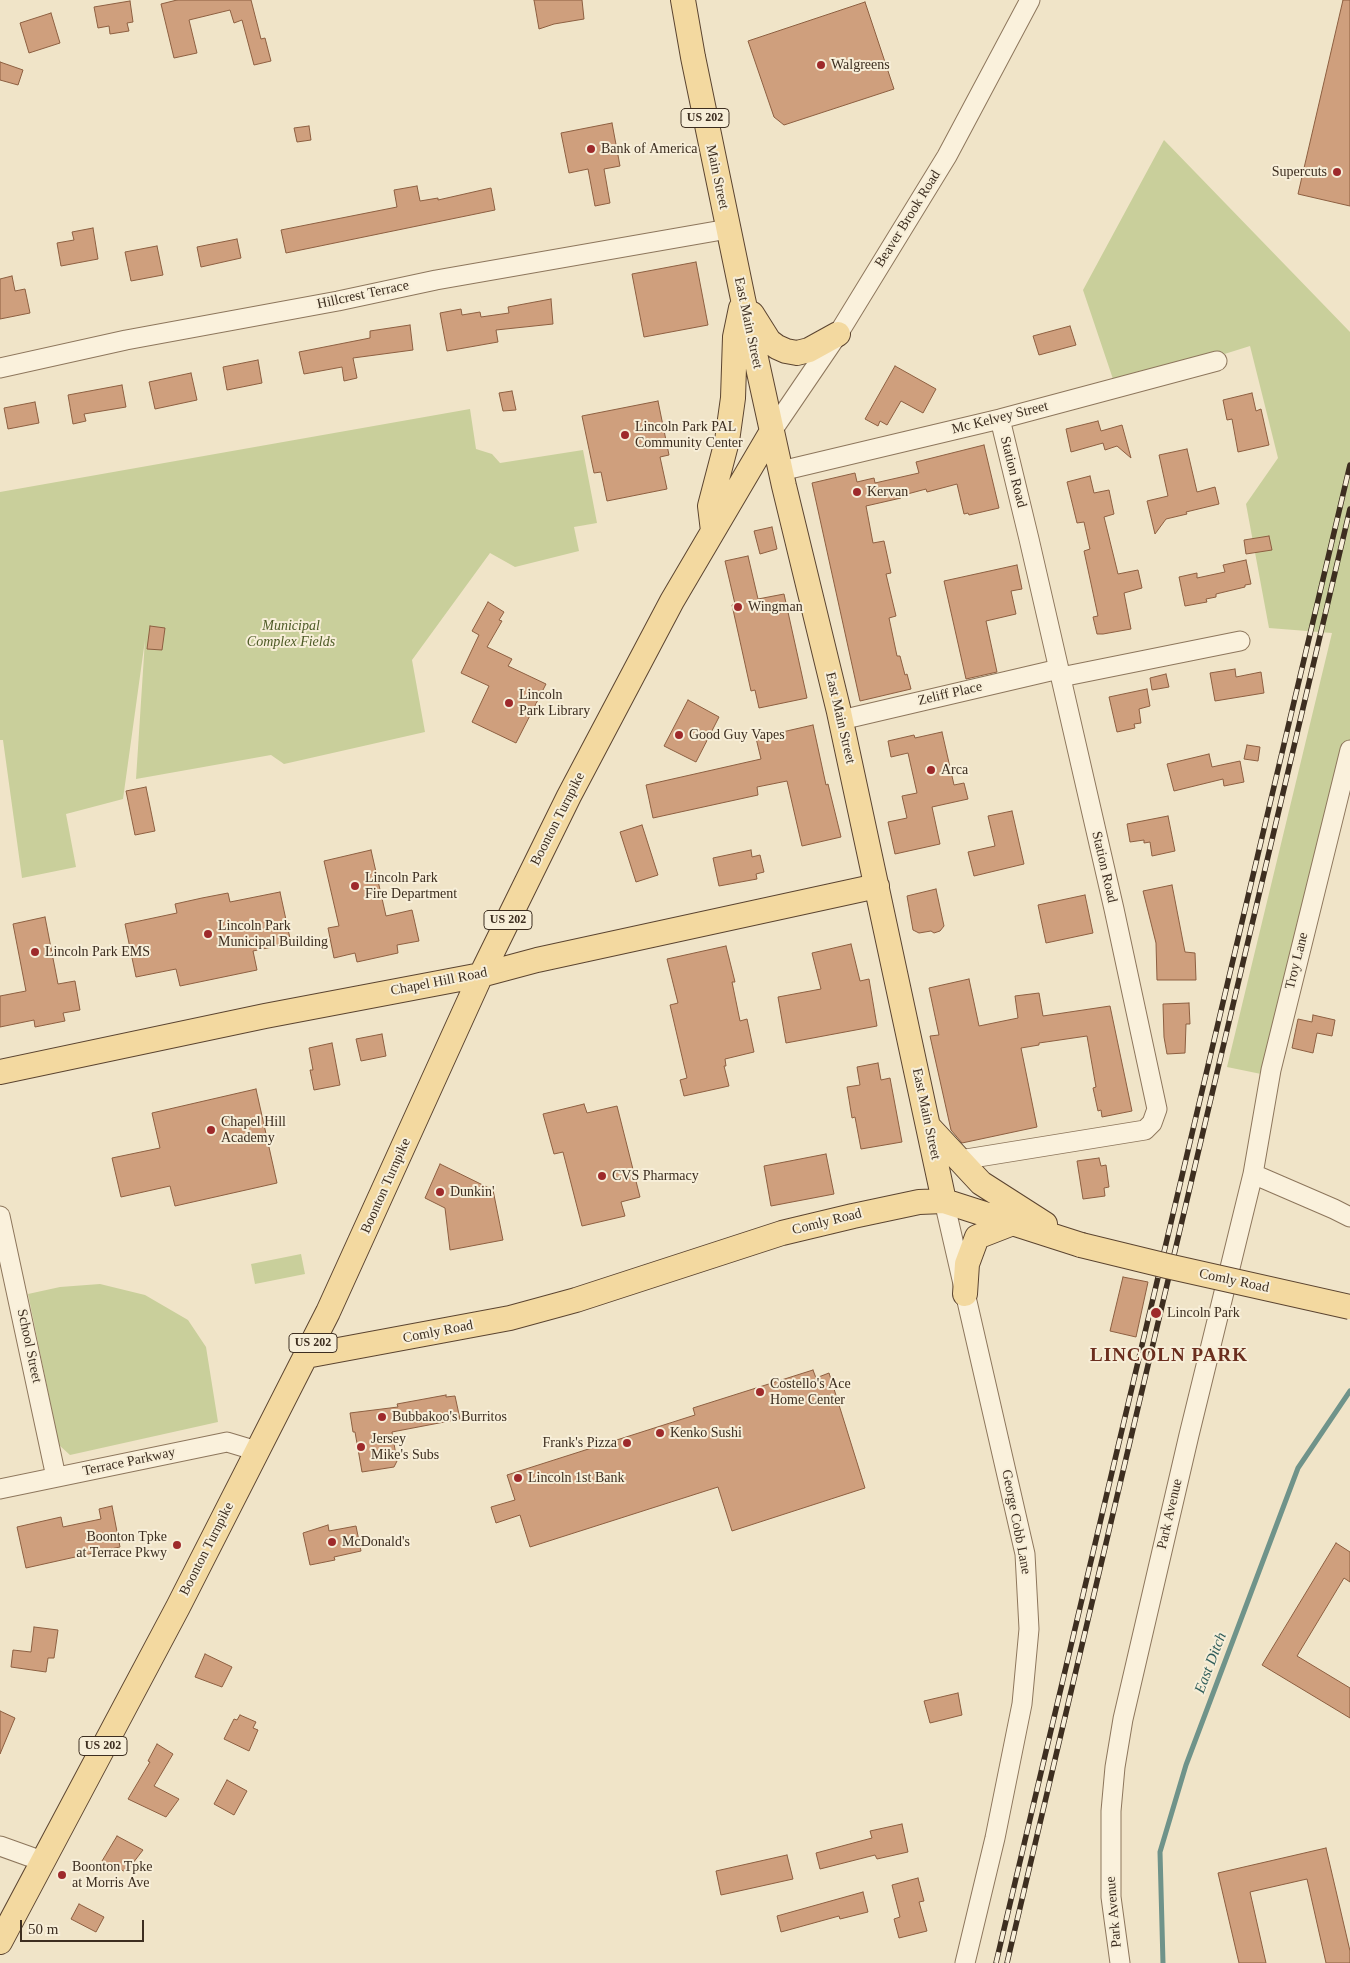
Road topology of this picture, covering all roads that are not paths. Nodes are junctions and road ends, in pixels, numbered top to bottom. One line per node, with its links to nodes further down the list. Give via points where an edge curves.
1 (683, 0): 3 (main road, Main Street / US 202)
2 (1030, 0): 5 (street, Beaver Brook Road, via 947,156)
3 (729, 233): 4 (main road, East Main Street / US 202); 7 (street, Hillcrest Terrace, via 436,280 126,340)
4 (743, 299): 5 (main road, via 769,341 786,351 809,350); 9 (main road, East Main Street / US 202); 11 (main road, US 202, via 735,337 733,398 727,442 710,506)
5 (838, 334): 9 (street, Beaver Brook Road)
6 (1217, 361): 8 (street, Mc Kelvey Street)
7 (0, 368)
8 (1000, 419): 10 (street, Mc Kelvey Street); 13 (street, Station Road)
9 (772, 431): 10 (main road, East Main Street); 11 (main road, Boonton Turnpike / US 202)
10 (781, 471): 14 (main road, East Main Street)
11 (713, 531): 17 (main road, Boonton Turnpike / US 202, via 589,758)
12 (1240, 642): 13 (street, Zeliff Place)
13 (1060, 673): 14 (street, Zeliff Place); 20 (street, Station Road, via 1157,1109 1152,1123 1145,1130)
14 (841, 720): 16 (main road, East Main Street)
15 (1350, 750): 21 (street, Troy Lane, via 1271,1070)
16 (877, 886): 17 (main road, Chapel Hill Road); 19 (main road, East Main Street)
17 (481, 975): 18 (main road, Chapel Hill Road, via 265,1016); 29 (main road, Boonton Turnpike / US 202)
18 (0, 1072)
19 (928, 1125): 20 (main road); 22 (main road, East Main Street)
20 (960, 1160): 26 (main road, via 981,1183)
21 (1253, 1174): 24 (street); 37 (street, Park Avenue, via 1184,1453 1115,1767 1110,1898)
22 (944, 1201): 25 (main road, Comly Road); 27 (street, George Cobb Lane); 29 (main road, Comly Road, via 876,1210 782,1233 576,1300 510,1318)
23 (0, 1216): 31 (street, School Street)
24 (1350, 1217)
25 (1013, 1223): 26 (main road, Comly Road); 27 (main road, via 976,1237 967,1264)
26 (1081, 1245): 28 (main road, Comly Road, bridge)
27 (965, 1294): 36 (street, George Cobb Lane, via 1025,1554 1029,1629 1022,1704)
28 (1350, 1306)
29 (306, 1356): 30 (main road, Boonton Turnpike / US 202)
30 (257, 1452): 31 (street, Terrace Parkway, via 227,1442); 34 (main road, Boonton Turnpike / US 202)
31 (56, 1477): 32 (street, Terrace Parkway)
32 (0, 1489)
33 (0, 1846): 34 (street)
34 (42, 1861): 35 (main road, Boonton Turnpike / US 202)
35 (0, 1942)
36 (965, 1963)
37 (1120, 1963)

